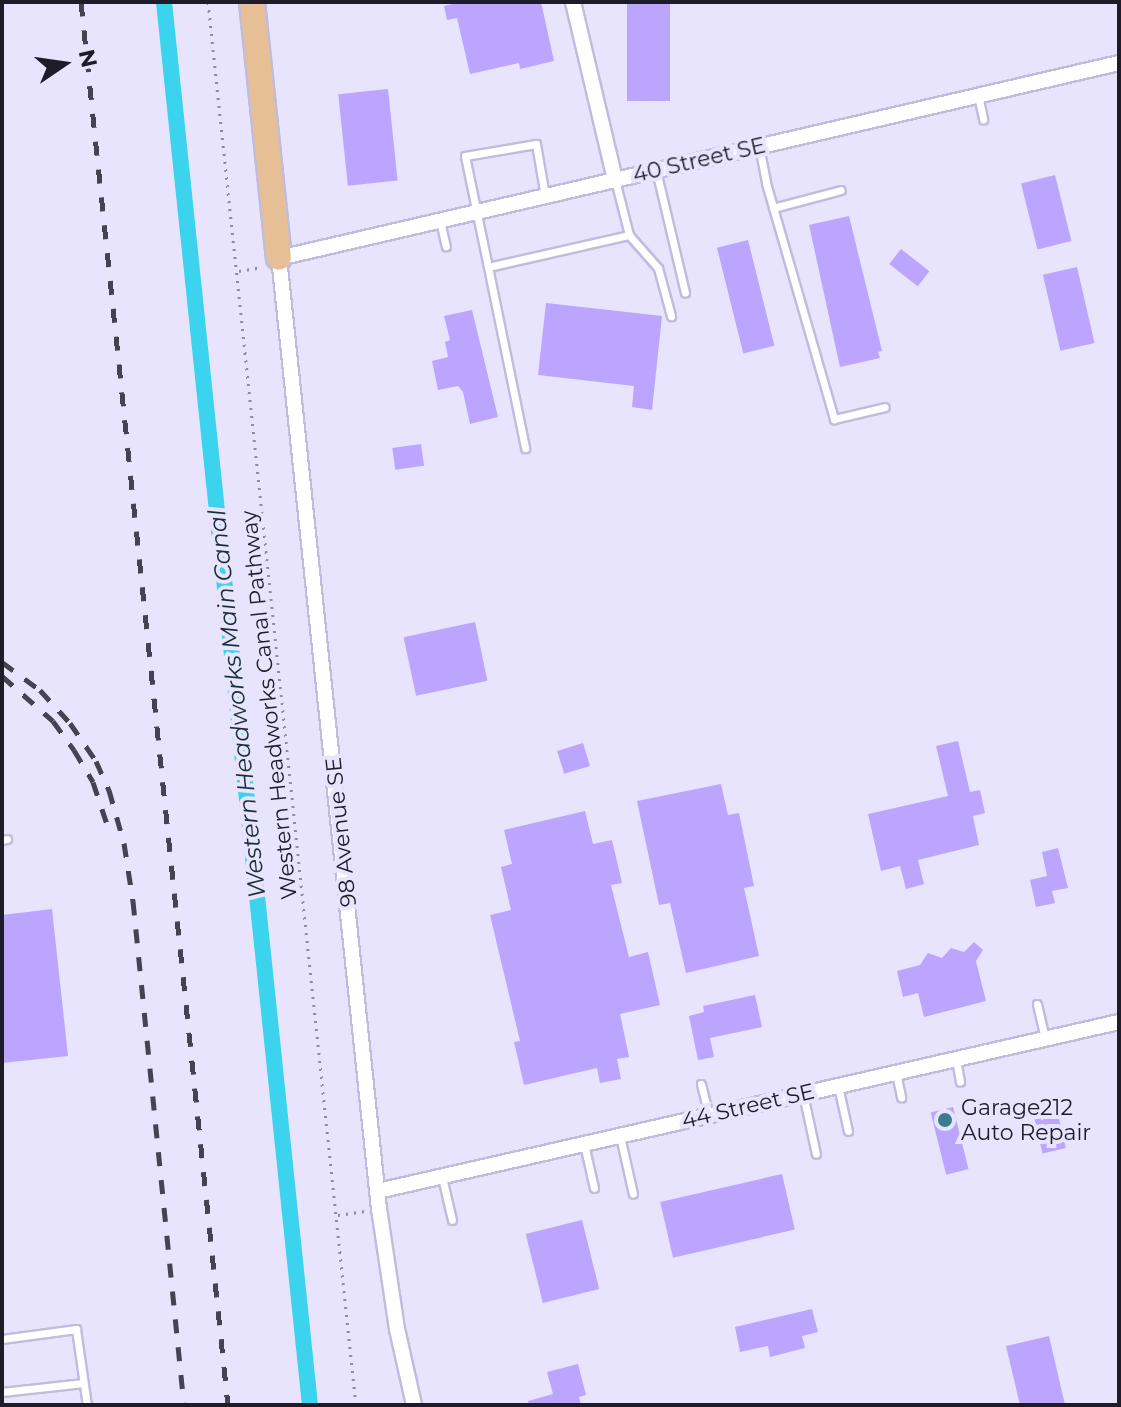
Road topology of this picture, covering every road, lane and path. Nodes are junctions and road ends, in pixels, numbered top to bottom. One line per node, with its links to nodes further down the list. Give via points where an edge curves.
1 (208, 2): 19 (path, Western Headworks Canal Pathway)
2 (252, 2): 17 (main road)
3 (573, 2): 9 (street)
4 (1119, 63): 5 (street, 40 Street SE)
5 (978, 95): 6 (lane); 7 (street, 40 Street SE)
6 (983, 119)
7 (759, 146): 8 (street, 40 Street SE); 12 (lane)
8 (656, 170): 9 (street, 40 Street SE); 20 (lane)
9 (615, 180): 11 (street, 40 Street SE); 15 (lane)
10 (841, 190): 12 (lane)
11 (545, 196): 13 (street, 40 Street SE); 13 (lane, via 536,144 465,156)
12 (773, 208): 22 (lane, via 834,419)
13 (475, 212): 14 (street, 40 Street SE); 18 (lane)
14 (440, 221): 16 (lane); 17 (street, 40 Street SE)
15 (629, 235): 18 (lane); 21 (lane, via 658,268)
16 (446, 246)
17 (279, 258): 19 (path); 41 (street, 98 Avenue SE)
18 (488, 267): 23 (lane)
19 (239, 271): 44 (path, Western Headworks Canal Pathway)
20 (685, 293)
21 (671, 316)
22 (885, 407)
23 (525, 448)
24 (1037, 1004): 26 (lane)
25 (1119, 1022): 26 (street, 44 Street SE)
26 (1045, 1039): 27 (street, 44 Street SE)
27 (956, 1059): 28 (street, 44 Street SE); 29 (lane)
28 (896, 1073): 31 (street, 44 Street SE); 33 (lane)
29 (960, 1082)
30 (701, 1084): 34 (lane)
31 (838, 1086): 32 (street, 44 Street SE); 35 (lane)
32 (803, 1094): 34 (street, 44 Street SE); 38 (lane)
33 (901, 1097)
34 (709, 1116): 36 (street, 44 Street SE)
35 (848, 1131)
36 (620, 1136): 37 (street, 44 Street SE); 42 (lane)
37 (584, 1144): 39 (street, 44 Street SE); 40 (lane)
38 (816, 1154)
39 (442, 1177): 41 (street, 44 Street SE); 45 (lane)
40 (594, 1188)
41 (378, 1191): 43 (street, 98 Avenue SE)
42 (633, 1194)
43 (379, 1209): 44 (path); 51 (street, 98 Avenue SE)
44 (338, 1215): 50 (path, Western Headworks Canal Pathway)
45 (452, 1220)
46 (2, 1339): 47 (lane, via 76,1329)
47 (84, 1383): 48 (lane); 49 (lane)
48 (2, 1392)
49 (87, 1405)
50 (356, 1405)
51 (414, 1405)

